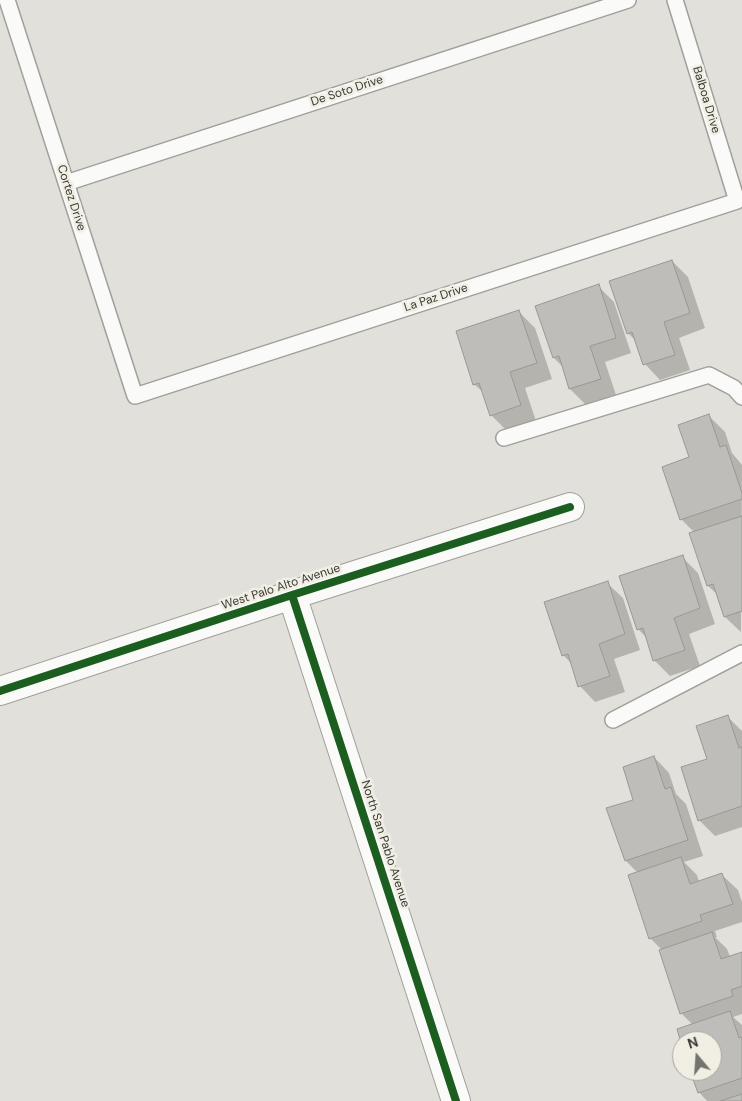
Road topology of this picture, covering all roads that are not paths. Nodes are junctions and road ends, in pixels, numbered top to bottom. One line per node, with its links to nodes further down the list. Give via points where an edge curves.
1 (6, 0): 4 (lane, Cortez Drive)
2 (628, 0): 4 (lane, De Soto Drive)
3 (675, 0): 5 (lane, Balboa Drive)
4 (66, 183): 6 (lane, Cortez Drive)
5 (737, 200): 6 (lane, La Paz Drive)
6 (135, 396)
7 (742, 398): 8 (lane, via 734,388 709,375)
8 (504, 438)
9 (570, 507): 10 (street, West Palo Alto Avenue)
10 (292, 595): 12 (street, West Palo Alto Avenue); 14 (street, North San Pablo Avenue)
11 (742, 653): 13 (lane)
12 (0, 691)
13 (613, 720)
14 (456, 1101)

